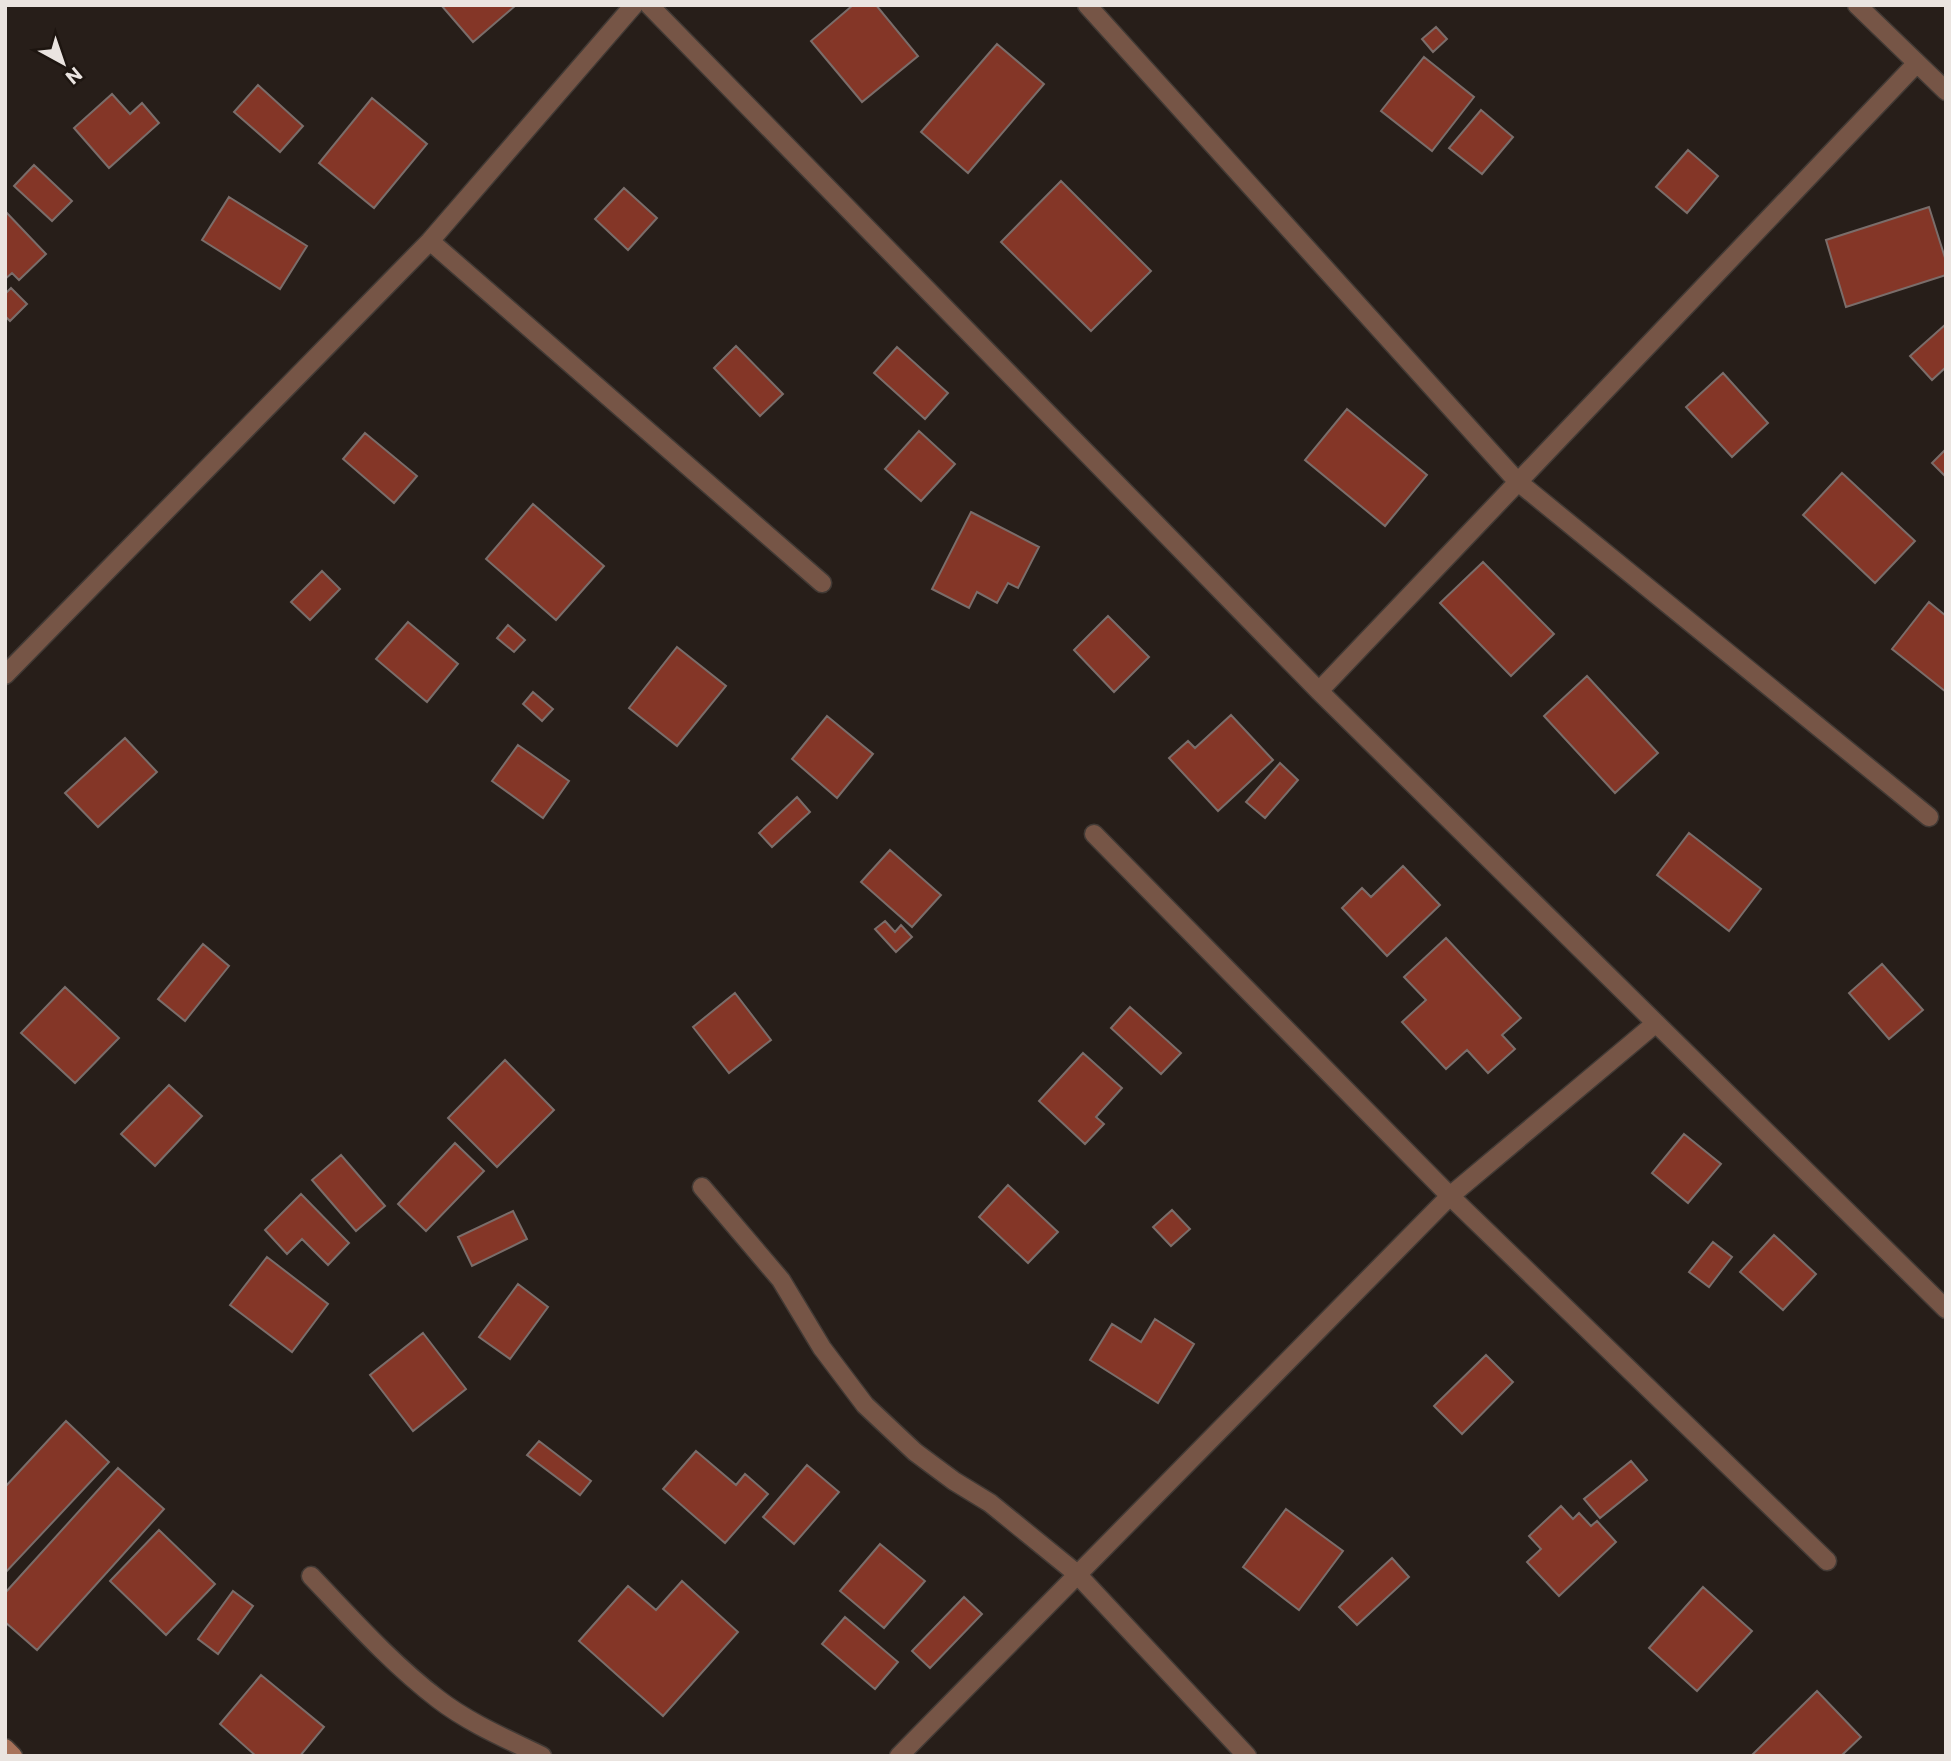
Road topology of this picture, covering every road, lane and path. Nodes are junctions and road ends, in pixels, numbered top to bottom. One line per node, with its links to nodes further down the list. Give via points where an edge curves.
1 (634, 5): 7 (street)
2 (649, 5): 11 (street)
3 (1087, 5): 8 (street)
4 (1857, 5): 5 (street)
5 (1916, 64): 6 (street); 8 (street)
6 (1946, 91)
7 (430, 241): 9 (street); 10 (street)
8 (1517, 481): 11 (street); 12 (street)
9 (822, 583)
10 (5, 675)
11 (1319, 691): 14 (street)
12 (1929, 817)
13 (1094, 834): 16 (street)
14 (1656, 1023): 16 (street); 17 (street)
15 (702, 1188): 19 (street, via 781,1280 822,1348 865,1405 915,1452 990,1503)
16 (1450, 1196): 18 (street); 19 (street)
17 (1946, 1309)
18 (1827, 1561)
19 (1076, 1573): 24 (street); 25 (street)
20 (312, 1576): 23 (street, via 374,1642 439,1700)
21 (5, 1748): 22 (street)
22 (13, 1756)
23 (542, 1756)
24 (899, 1756)
25 (1248, 1756)

